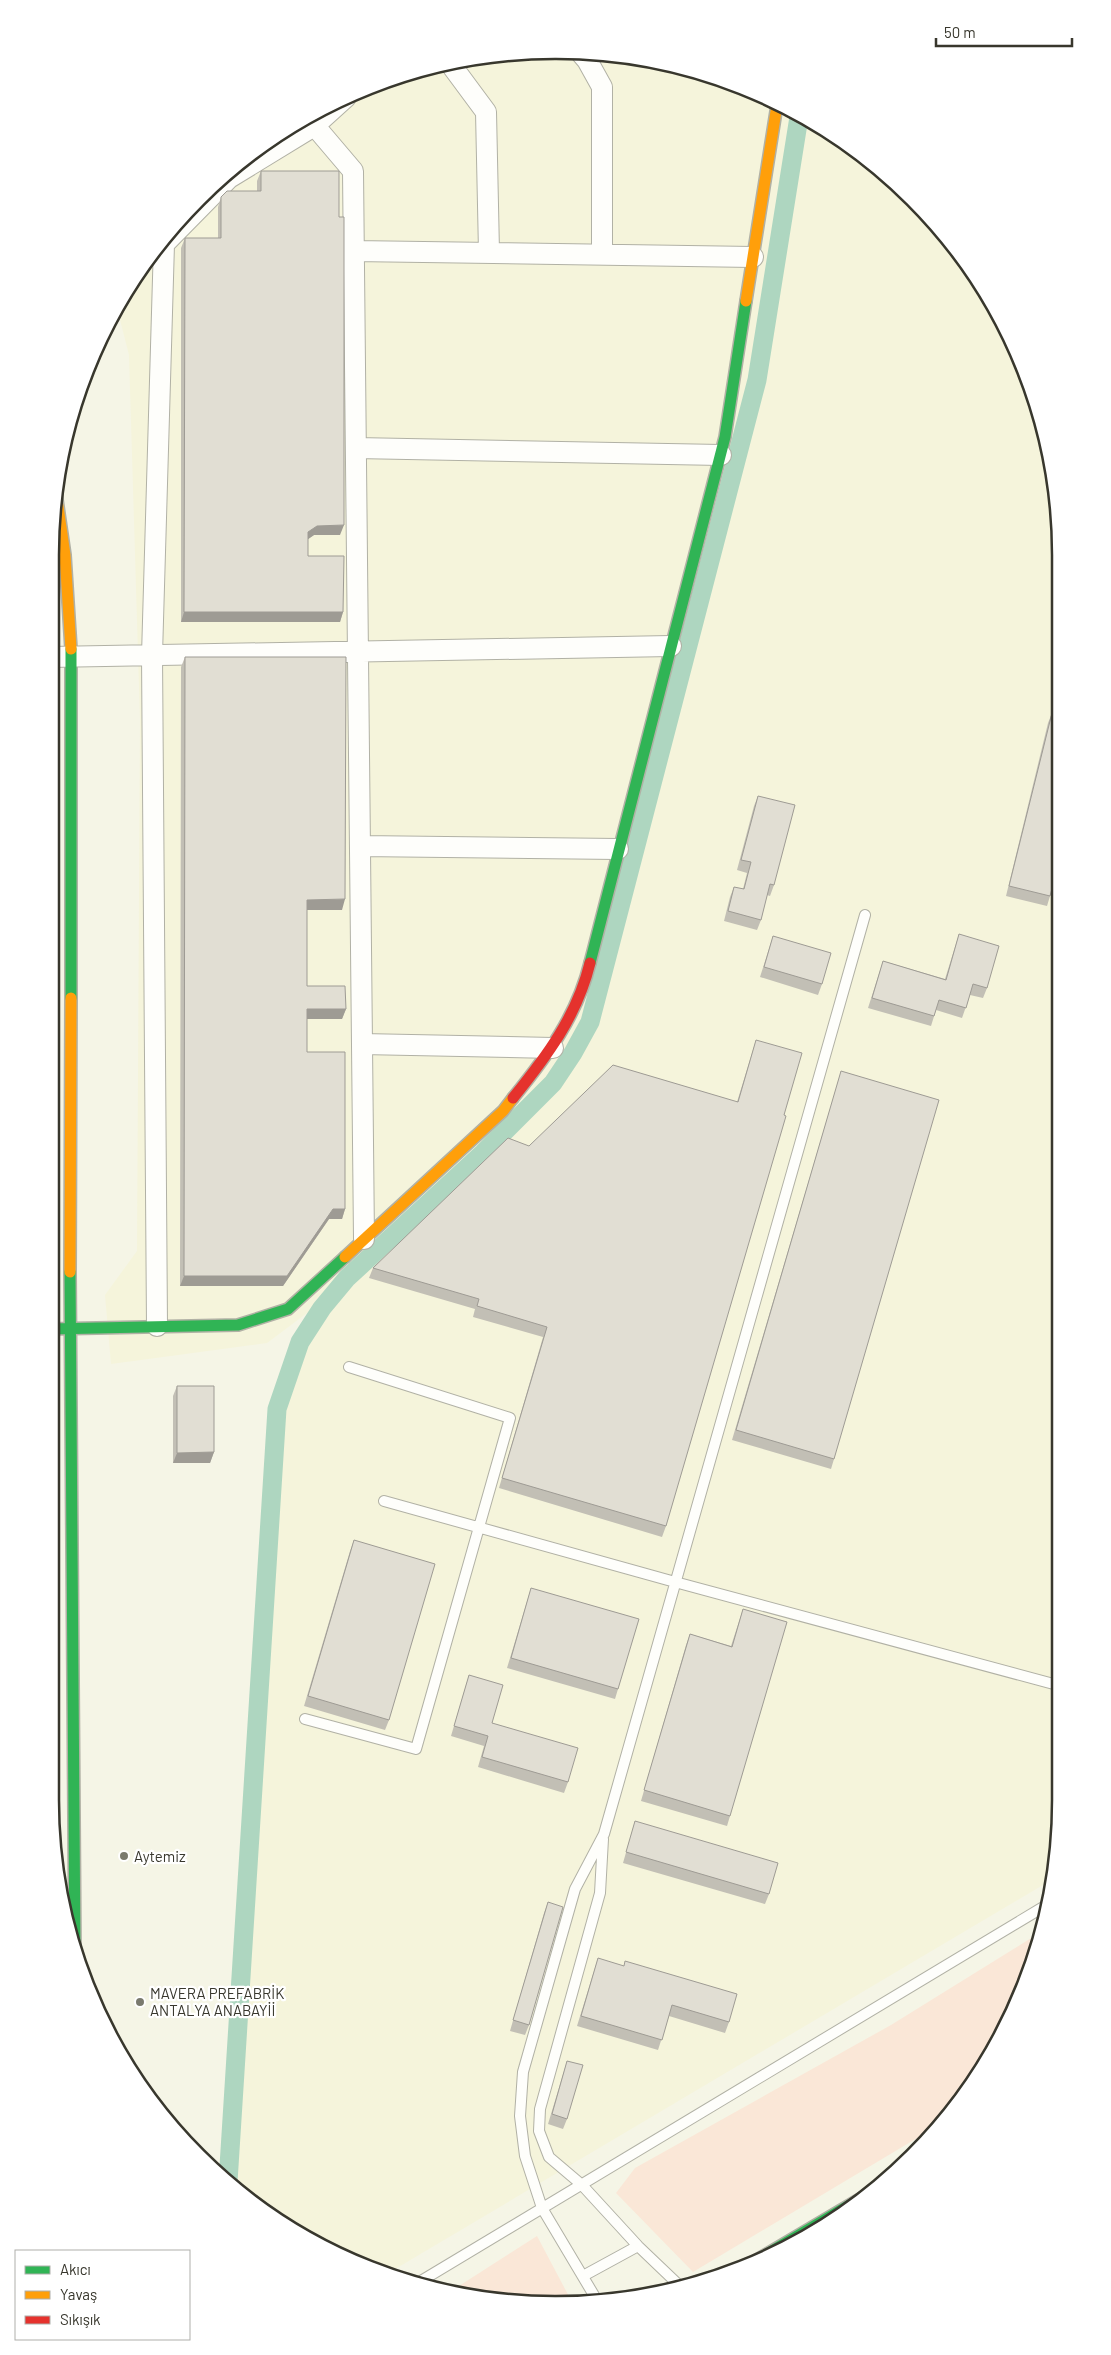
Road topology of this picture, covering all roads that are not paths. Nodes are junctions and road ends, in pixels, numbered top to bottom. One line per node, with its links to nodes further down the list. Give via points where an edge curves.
1 (590, 60): 10 (street, via 602,87)
2 (454, 69): 8 (street, via 486,112)
3 (776, 111): 11 (main road)
4 (311, 122): 7 (street, via 353,171)
5 (300, 129): 6 (street)
6 (252, 162)
7 (354, 251): 8 (street); 12 (street)
8 (489, 252): 10 (street)
9 (161, 253): 17 (street)
10 (602, 253): 11 (street)
11 (754, 257): 13 (main road)
12 (356, 448): 13 (street); 16 (street)
13 (721, 455): 15 (main road)
14 (60, 522): 19 (main road)
15 (671, 646): 16 (street); 21 (main road)
16 (358, 651): 17 (street); 20 (street)
17 (152, 655): 19 (street); 26 (street)
18 (59, 657): 19 (street)
19 (72, 657): 28 (main road)
20 (360, 846): 21 (street); 23 (street)
21 (618, 849): 24 (main road, via 584,989)
22 (865, 915): 32 (lane)
23 (362, 1044): 24 (street); 25 (street)
24 (553, 1048): 25 (main road, via 503,1111)
25 (364, 1238): 26 (main road, via 288,1308 238,1324)
26 (157, 1326): 28 (main road)
27 (59, 1329): 28 (main road)
28 (70, 1329): 37 (main road)
29 (349, 1367): 31 (lane, via 510,1418)
30 (384, 1501): 31 (lane)
31 (479, 1527): 32 (lane); 34 (lane, via 416,1749)
32 (675, 1582): 33 (lane); 35 (lane)
33 (1052, 1684)
34 (306, 1719)
35 (604, 1834): 38 (lane, via 600,1893 540,2109); 39 (lane, via 575,1889 526,2062)
36 (1040, 1909): 40 (lane)
37 (75, 1923)
38 (539, 2127): 39 (lane); 40 (lane, via 549,2157)
39 (521, 2129): 41 (lane, via 525,2156)
40 (582, 2185): 41 (lane); 42 (lane)
41 (542, 2208): 43 (lane); 44 (lane)
42 (638, 2246): 43 (lane); 45 (lane)
43 (583, 2276): 46 (lane)
44 (425, 2278)
45 (676, 2281)
46 (594, 2294)

